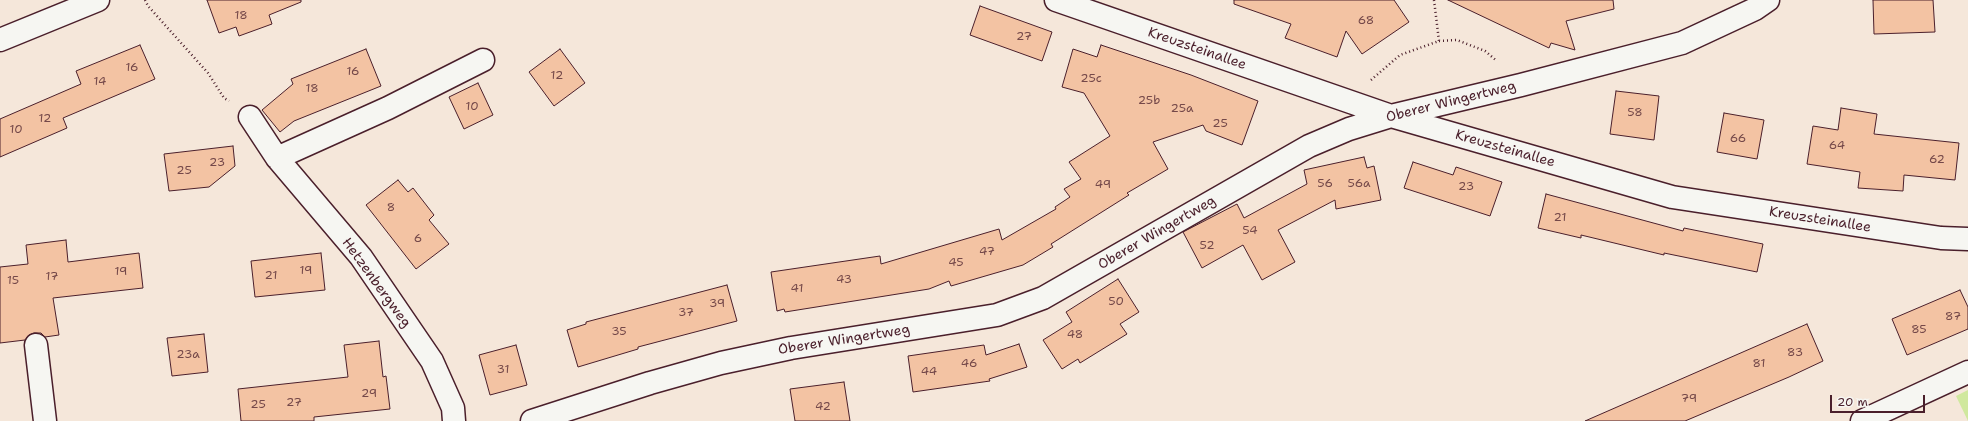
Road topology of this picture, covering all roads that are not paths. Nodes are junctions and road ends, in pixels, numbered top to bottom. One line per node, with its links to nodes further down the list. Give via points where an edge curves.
1 (98, 0): 4 (street)
2 (1056, 0): 6 (street, Kreuzsteinallee)
3 (1768, 0): 6 (street, Oberer Wingertweg, via 1755,10 1682,43)
4 (0, 40)
5 (483, 60): 8 (street, via 388,108)
6 (1391, 116): 9 (street, Kreuzsteinallee, via 1672,197); 14 (street, Oberer Wingertweg, via 1349,129 1309,146 1043,298 997,315 791,348 721,363)
7 (250, 117): 8 (street, Hetzenbergweg)
8 (277, 158): 13 (street, Hetzenbergweg, via 361,257 432,361 453,408)
9 (1968, 240)
10 (36, 345): 12 (street)
11 (1968, 372): 15 (street)
12 (45, 421)
13 (454, 421)
14 (532, 421)
15 (1862, 421)

